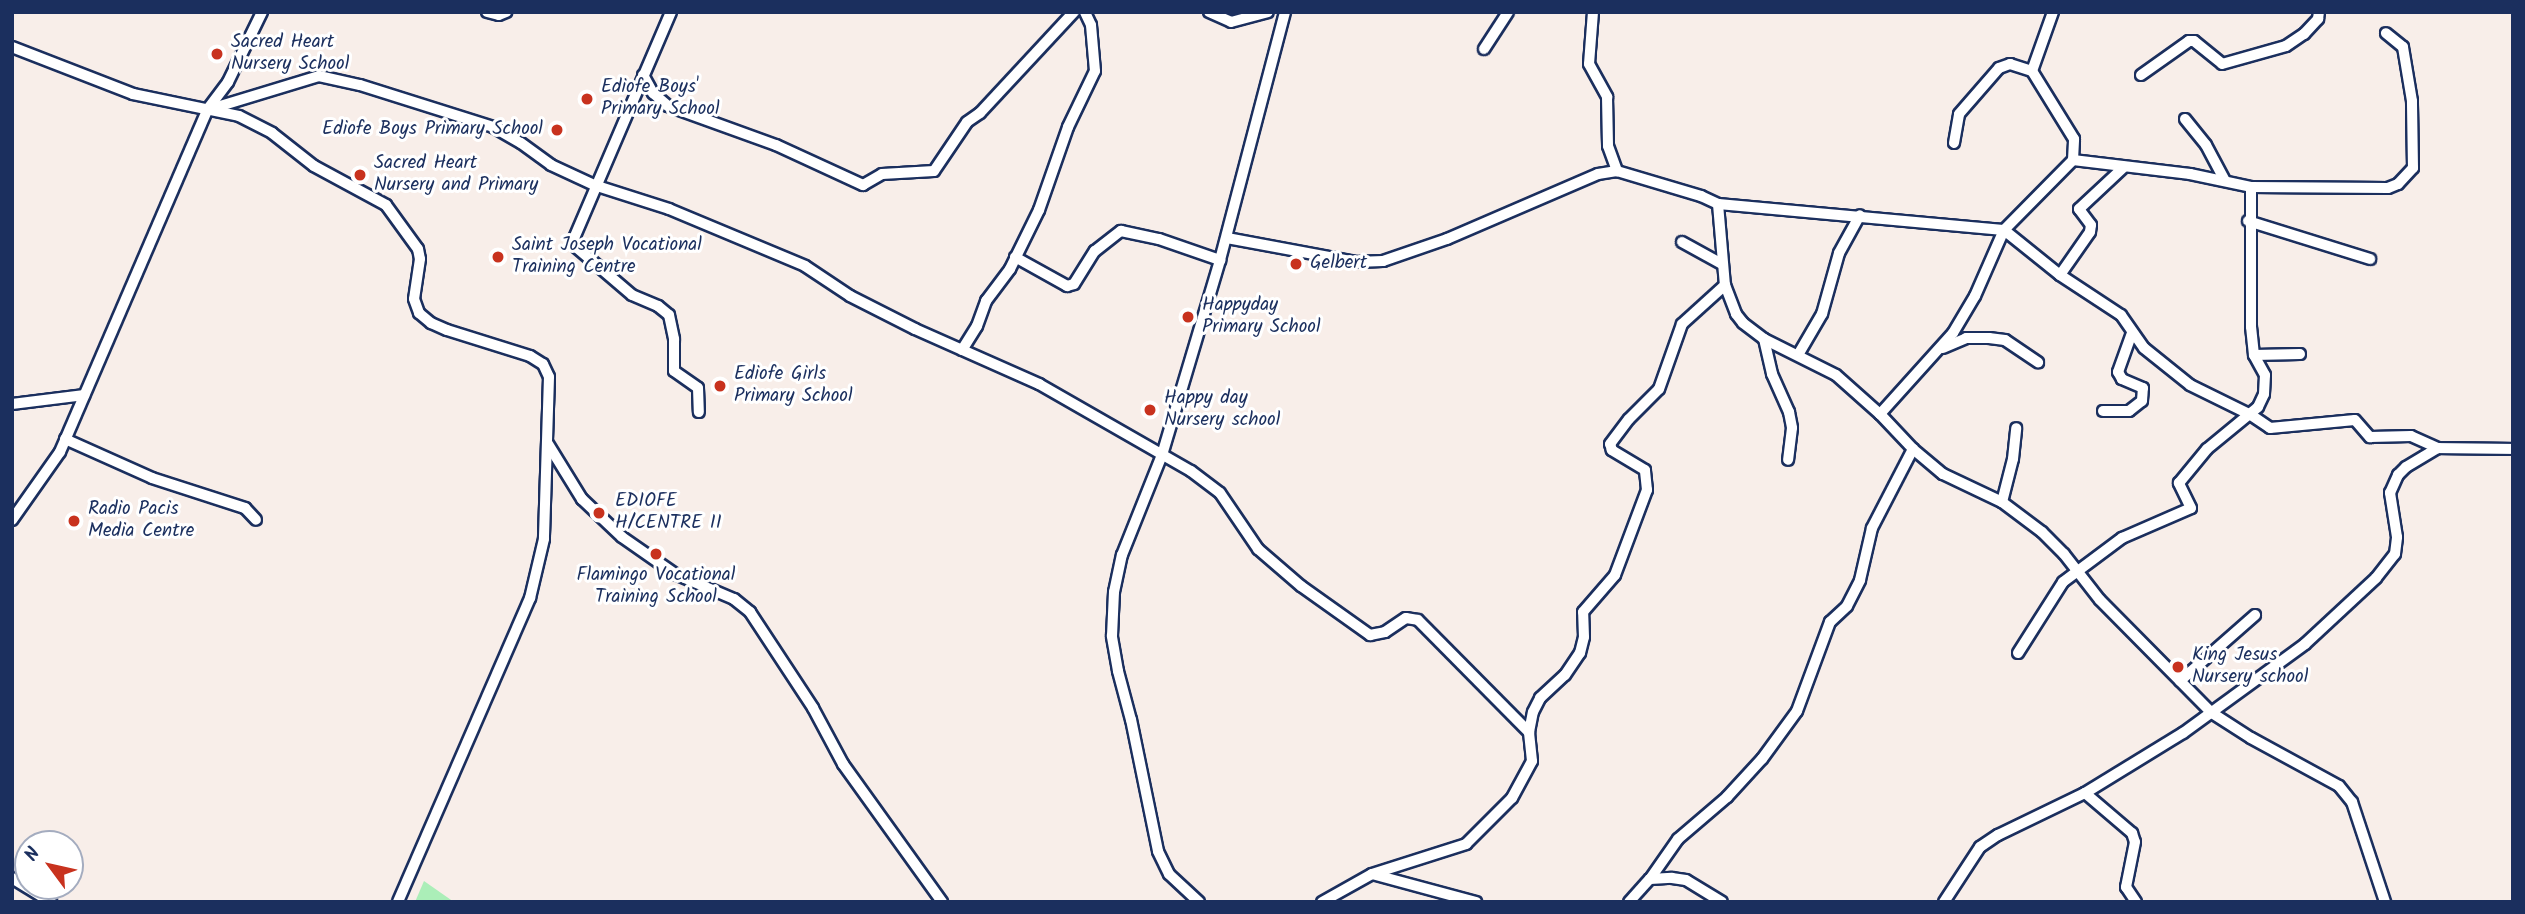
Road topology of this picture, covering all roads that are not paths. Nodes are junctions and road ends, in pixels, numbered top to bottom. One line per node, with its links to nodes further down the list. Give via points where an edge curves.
1 (262, 12): 20 (street, via 228,82)
2 (486, 12): 3 (street, via 499,16)
3 (506, 12)
4 (671, 12): 18 (street)
5 (1074, 12): 18 (street, via 967,122 934,170 882,174 863,185 776,145 668,106 653,93)
6 (1085, 12): 35 (street, via 1091,24 1095,71)
7 (1209, 12): 8 (street, via 1231,22)
8 (1268, 12)
9 (1285, 12): 33 (street)
10 (1508, 12): 16 (street)
11 (1593, 12): 25 (street, via 1589,64 1607,97 1608,146)
12 (2053, 12): 17 (street)
13 (2319, 12): 19 (street, via 2314,25 2286,46 2222,64 2189,40)
14 (2386, 33): 28 (street, via 2403,47 2412,101 2414,156 2406,177 2388,188)
15 (12, 47): 20 (street, via 133,94)
16 (1484, 49)
17 (2032, 71): 22 (street, via 2010,64 1999,68 1959,114); 23 (street, via 2074,139)
18 (643, 75): 27 (street)
19 (2141, 75)
20 (207, 110): 27 (street, via 319,76 492,127 551,165); 49 (street); 57 (street, via 251,121 314,166 386,205 418,249 414,299 419,313 431,323 543,364 549,377)
21 (2185, 119): 26 (street)
22 (1954, 143)
23 (2073, 160): 24 (street); 32 (street)
24 (2124, 167): 26 (street); 39 (street, via 2079,209 2091,225 2090,232)
25 (1617, 171): 29 (street); 33 (street, via 1598,174 1447,239 1383,261 1356,262)
26 (2225, 180): 28 (street)
27 (594, 185): 44 (street, via 668,209 805,267 850,296); 52 (street, via 574,243 632,295 659,306 669,316 674,371 698,388)
28 (2250, 187): 31 (street)
29 (1718, 204): 30 (street); 38 (street)
30 (1860, 215): 32 (street); 46 (street, via 1839,253 1822,314)
31 (2248, 221): 36 (street); 47 (street)
32 (2004, 230): 39 (street); 43 (street, via 1975,296)
33 (1227, 238): 37 (street)
34 (1682, 242): 38 (street)
35 (1015, 257): 37 (street, via 1067,286 1074,284 1095,251 1121,231); 44 (street)
36 (2370, 259)
37 (1220, 260): 61 (street)
38 (1722, 264): 40 (street)
39 (2060, 275): 41 (street, via 2121,315)
40 (1725, 285): 42 (street, via 1736,314); 71 (street, via 1682,324 1659,389 1610,444 1612,450 1645,470 1647,491 1615,575 1583,612 1580,653 1540,698)
41 (2132, 333): 51 (street, via 2118,372 2122,379 2143,388 2142,401 2129,411); 54 (street, via 2190,385)
42 (1764, 339): 46 (street); 62 (street, via 1772,374 1789,412)
43 (1941, 349): 48 (street, via 1966,338 2005,340); 53 (street)
44 (962, 350): 61 (street, via 1039,384)
45 (2300, 354): 47 (street)
46 (1798, 355): 53 (street, via 1836,375)
47 (2254, 355): 54 (street, via 2265,375 2264,394)
48 (2038, 362)
49 (84, 396): 50 (street); 56 (street)
50 (12, 404)
51 (2103, 411)
52 (699, 412)
53 (1880, 414): 58 (street)
54 (2251, 415): 59 (street, via 2274,430 2355,420 2370,437 2411,436); 66 (street, via 2207,449 2179,483 2191,508 2132,532)
55 (2016, 428): 63 (street)
56 (65, 439): 64 (street); 65 (street, via 152,478 244,508)
57 (548, 443): 77 (street, via 544,538 530,598); 78 (street, via 582,499 622,537 675,574 734,599 750,612 813,708 843,764)
58 (1913, 449): 63 (street, via 1953,480); 75 (street, via 1872,528 1854,595 1830,622 1791,721 1727,797 1678,839)
59 (2438, 449): 60 (street); 70 (street, via 2406,467 2392,484 2397,545 2387,566 2305,644)
60 (2513, 449)
61 (1162, 454): 71 (street, via 1220,493 1267,559 1362,632 1379,635 1406,618 1418,620); 79 (street, via 1122,555 1112,636 1157,851 1169,874)
62 (1788, 460)
63 (2002, 502): 66 (street, via 2042,532)
64 (12, 520)
65 (256, 520)
66 (2077, 571): 68 (street, via 2054,593); 69 (street)
67 (2255, 615): 69 (street)
68 (2018, 653)
69 (2180, 681): 70 (street)
70 (2212, 713): 72 (street); 86 (street, via 2347,794)
71 (1530, 732): 73 (street, via 1532,761 1525,776 1482,831 1465,844)
72 (2085, 793): 84 (street, via 1980,846); 85 (street, via 2132,833 2135,842 2126,887)
73 (1372, 874): 80 (street); 81 (street)
74 (12, 878): 76 (street)
75 (1650, 879): 82 (street); 83 (street, via 1686,880)
76 (51, 902)
77 (398, 902)
78 (942, 902)
79 (1199, 902)
80 (1322, 902)
81 (1476, 902)
82 (1629, 902)
83 (1722, 902)
84 (1944, 902)
85 (2136, 902)
86 (2385, 902)

